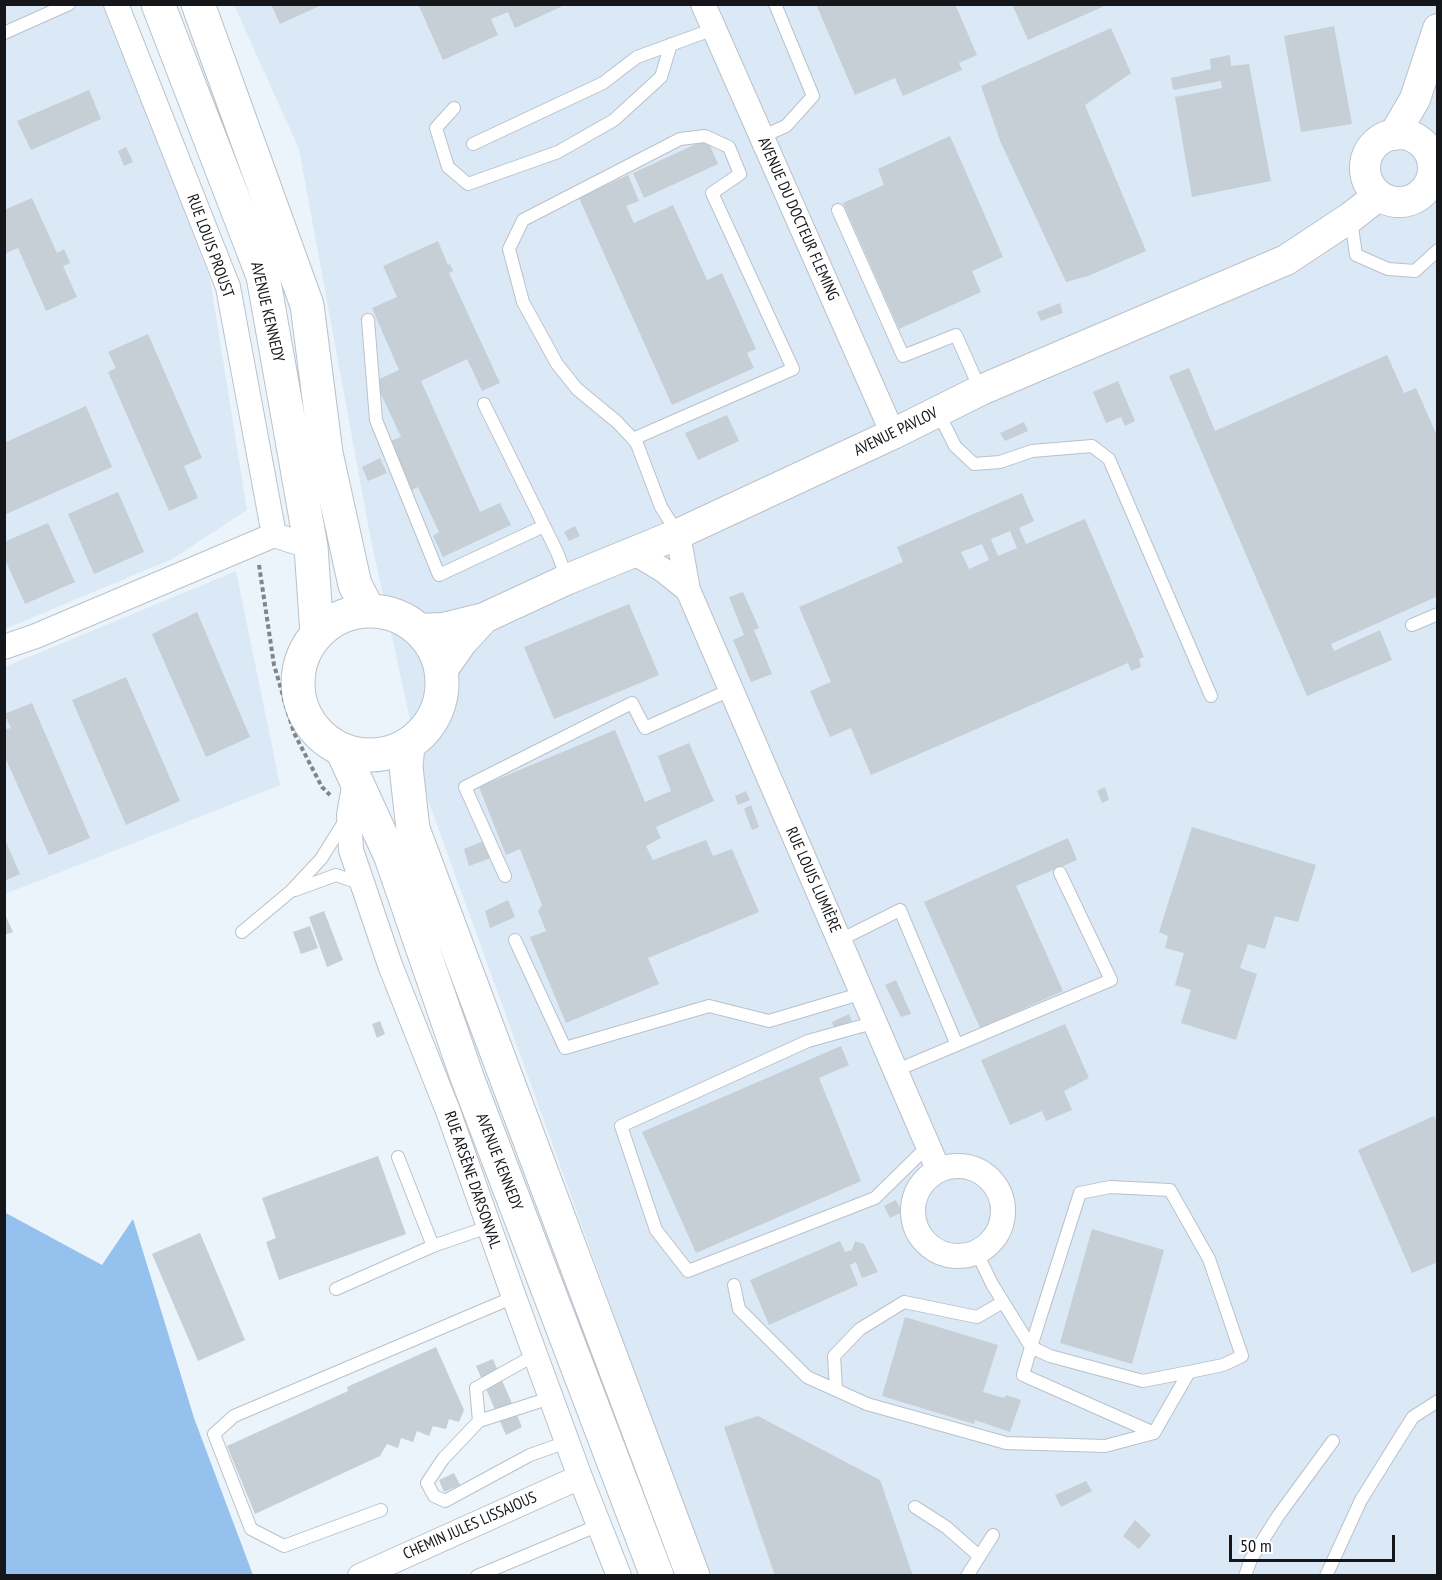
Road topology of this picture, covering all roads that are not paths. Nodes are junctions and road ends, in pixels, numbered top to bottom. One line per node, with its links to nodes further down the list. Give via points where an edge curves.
1 (69, 4): 9 (lane)
2 (116, 4): 30 (street, RUE LOUIS PROUST, via 228,287)
3 (158, 4): 31 (main road, AVENUE KENNEDY, via 262,276)
4 (198, 4): 35 (main road, AVENUE KENNEDY, via 307,305 326,453 355,585)
5 (703, 4): 7 (street, AVENUE DU DOCTEUR FLEMING)
6 (775, 4): 14 (lane, via 813,96 786,126)
7 (714, 29): 10 (lane); 14 (street, AVENUE DU DOCTEUR FLEMING)
8 (1437, 29): 11 (street)
9 (4, 33)
10 (671, 44): 12 (lane, via 661,77 614,120 558,152 468,184 448,167 436,128); 15 (lane, via 637,57 603,83)
11 (1415, 99): 13 (street); 16 (street)
12 (454, 108)
13 (1394, 135): 16 (street, via 1415,138); 17 (street, via 1383,138 1368,155 1365,166)
14 (761, 137): 26 (street, AVENUE DU DOCTEUR FLEMING)
15 (473, 144)
16 (1432, 168): 17 (street, via 1424,192 1408,201 1388,201)
17 (1372, 187): 19 (street, AVENUE PAVLOV); 20 (street, AVENUE PAVLOV)
18 (838, 210): 23 (lane, via 903,356 956,335)
19 (1351, 217): 20 (street, AVENUE PAVLOV); 21 (lane, via 1356,255 1388,269 1415,271)
20 (1307, 246): 23 (street, AVENUE PAVLOV, via 1286,260)
21 (1437, 250)
22 (368, 321): 28 (lane, via 376,420 439,575)
23 (981, 390): 25 (street, AVENUE PAVLOV)
24 (484, 404): 28 (lane)
25 (938, 412): 26 (street, AVENUE PAVLOV); 44 (lane, via 955,446 974,464 1000,462 1032,451 1092,446 1108,459)
26 (893, 434): 29 (street, AVENUE PAVLOV)
27 (633, 439): 27 (lane, via 577,389 557,364 523,302 509,249 523,220 680,139 705,136 729,147 740,174 712,193 793,369); 29 (lane, via 661,507)
28 (544, 526): 33 (lane)
29 (678, 534): 32 (street, AVENUE PAVLOV); 34 (street, RUE LOUIS LUMIÈRE)
30 (265, 539): 31 (street); 41 (street)
31 (311, 547): 40 (main road, AVENUE KENNEDY)
32 (633, 552): 33 (street, AVENUE PAVLOV); 34 (street, RUE LOUIS LUMIÈRE)
33 (568, 579): 37 (street, AVENUE PAVLOV)
34 (688, 590): 43 (street, RUE LOUIS LUMIÈRE)
35 (369, 611): 39 (main road, via 387,613); 40 (main road, via 350,614)
36 (1437, 614): 38 (lane)
37 (484, 618): 39 (street, AVENUE PAVLOV, via 443,628); 42 (street, AVENUE PAVLOV)
38 (1412, 625)
39 (418, 629): 42 (main road, via 429,641)
40 (317, 634): 46 (main road, via 298,675 300,698 308,720 322,737)
41 (4, 647)
42 (441, 672): 45 (main road, via 441,693 435,713 424,731)
43 (730, 690): 50 (lane, via 645,728 632,703 465,787); 55 (street, RUE LOUIS LUMIÈRE)
44 (1211, 696)
45 (408, 745): 46 (main road, via 387,753 364,755); 90 (main road, via 406,767 413,829)
46 (342, 750): 47 (main road, AVENUE KENNEDY)
47 (355, 781): 48 (street, RUE ARSÈNE D'ARSONVAL); 89 (main road, AVENUE KENNEDY, via 391,857 467,1077)
48 (349, 815): 51 (street, RUE ARSÈNE D'ARSONVAL, via 351,850); 52 (lane, via 321,860)
49 (1060, 873): 58 (lane, via 1111,980)
50 (505, 876)
51 (362, 884): 52 (lane, via 336,875); 63 (street, RUE ARSÈNE D'ARSONVAL)
52 (291, 891): 53 (lane)
53 (242, 932)
54 (514, 940): 56 (lane, via 565,1048 709,1006 769,1021)
55 (840, 940): 56 (street, RUE LOUIS LUMIÈRE); 58 (lane, via 900,910)
56 (863, 993): 57 (street, RUE LOUIS LUMIÈRE)
57 (876, 1022): 59 (street, RUE LOUIS LUMIÈRE); 60 (lane, via 808,1041 621,1126 656,1230 688,1271 875,1198)
58 (957, 1045): 59 (lane)
59 (897, 1070): 60 (street, RUE LOUIS LUMIÈRE)
60 (928, 1146): 62 (street, RUE LOUIS LUMIÈRE)
61 (398, 1157): 64 (lane)
62 (938, 1169): 65 (street, via 924,1180 915,1195 912,1213 916,1230 942,1254 959,1257); 65 (street, via 969,1166 984,1173 1002,1199 1004,1215 999,1230 990,1244)
63 (488, 1227): 64 (lane); 68 (street, RUE ARSÈNE D'ARSONVAL)
64 (433, 1246): 67 (lane)
65 (977, 1253): 69 (lane)
66 (734, 1285): 73 (lane, via 739,1309 807,1377)
67 (336, 1289)
68 (513, 1297): 71 (street, RUE ARSÈNE D'ARSONVAL); 82 (lane, via 234,1416 214,1434 251,1529 284,1546)
69 (1003, 1302): 70 (lane); 73 (lane, via 977,1317 904,1302 860,1329 834,1356)
70 (1031, 1347): 72 (lane, via 1050,1356 1143,1381); 72 (lane, via 1080,1193 1110,1187 1170,1190 1209,1259 1242,1356 1223,1365); 77 (lane, via 1023,1375)
71 (535, 1354): 74 (street, RUE ARSÈNE D'ARSONVAL); 76 (lane, via 476,1389)
72 (1189, 1372): 77 (lane)
73 (836, 1390): 77 (lane, via 867,1404 1006,1443 1105,1446)
74 (550, 1398): 76 (lane); 79 (street, RUE ARSÈNE D'ARSONVAL)
75 (1437, 1401): 93 (lane, via 1413,1418 1404,1431 1360,1500)
76 (479, 1421): 79 (lane, via 443,1459 427,1483 434,1496 445,1501 530,1455)
77 (1154, 1433)
78 (1333, 1441): 92 (lane, via 1278,1516)
79 (567, 1442): 80 (street, RUE ARSÈNE D'ARSONVAL)
80 (580, 1477): 83 (street, RUE ARSÈNE D'ARSONVAL); 86 (street, CHEMIN JULES LISSAJOUS)
81 (915, 1508): 85 (lane, via 946,1527)
82 (381, 1510)
83 (599, 1525): 87 (lane); 88 (street, RUE ARSÈNE D'ARSONVAL)
84 (993, 1535): 85 (lane)
85 (979, 1556): 91 (lane)
86 (360, 1575)
87 (477, 1575)
88 (619, 1575)
89 (657, 1575)
90 (693, 1575)
91 (967, 1575)
92 (1245, 1575)
93 (1326, 1575)

